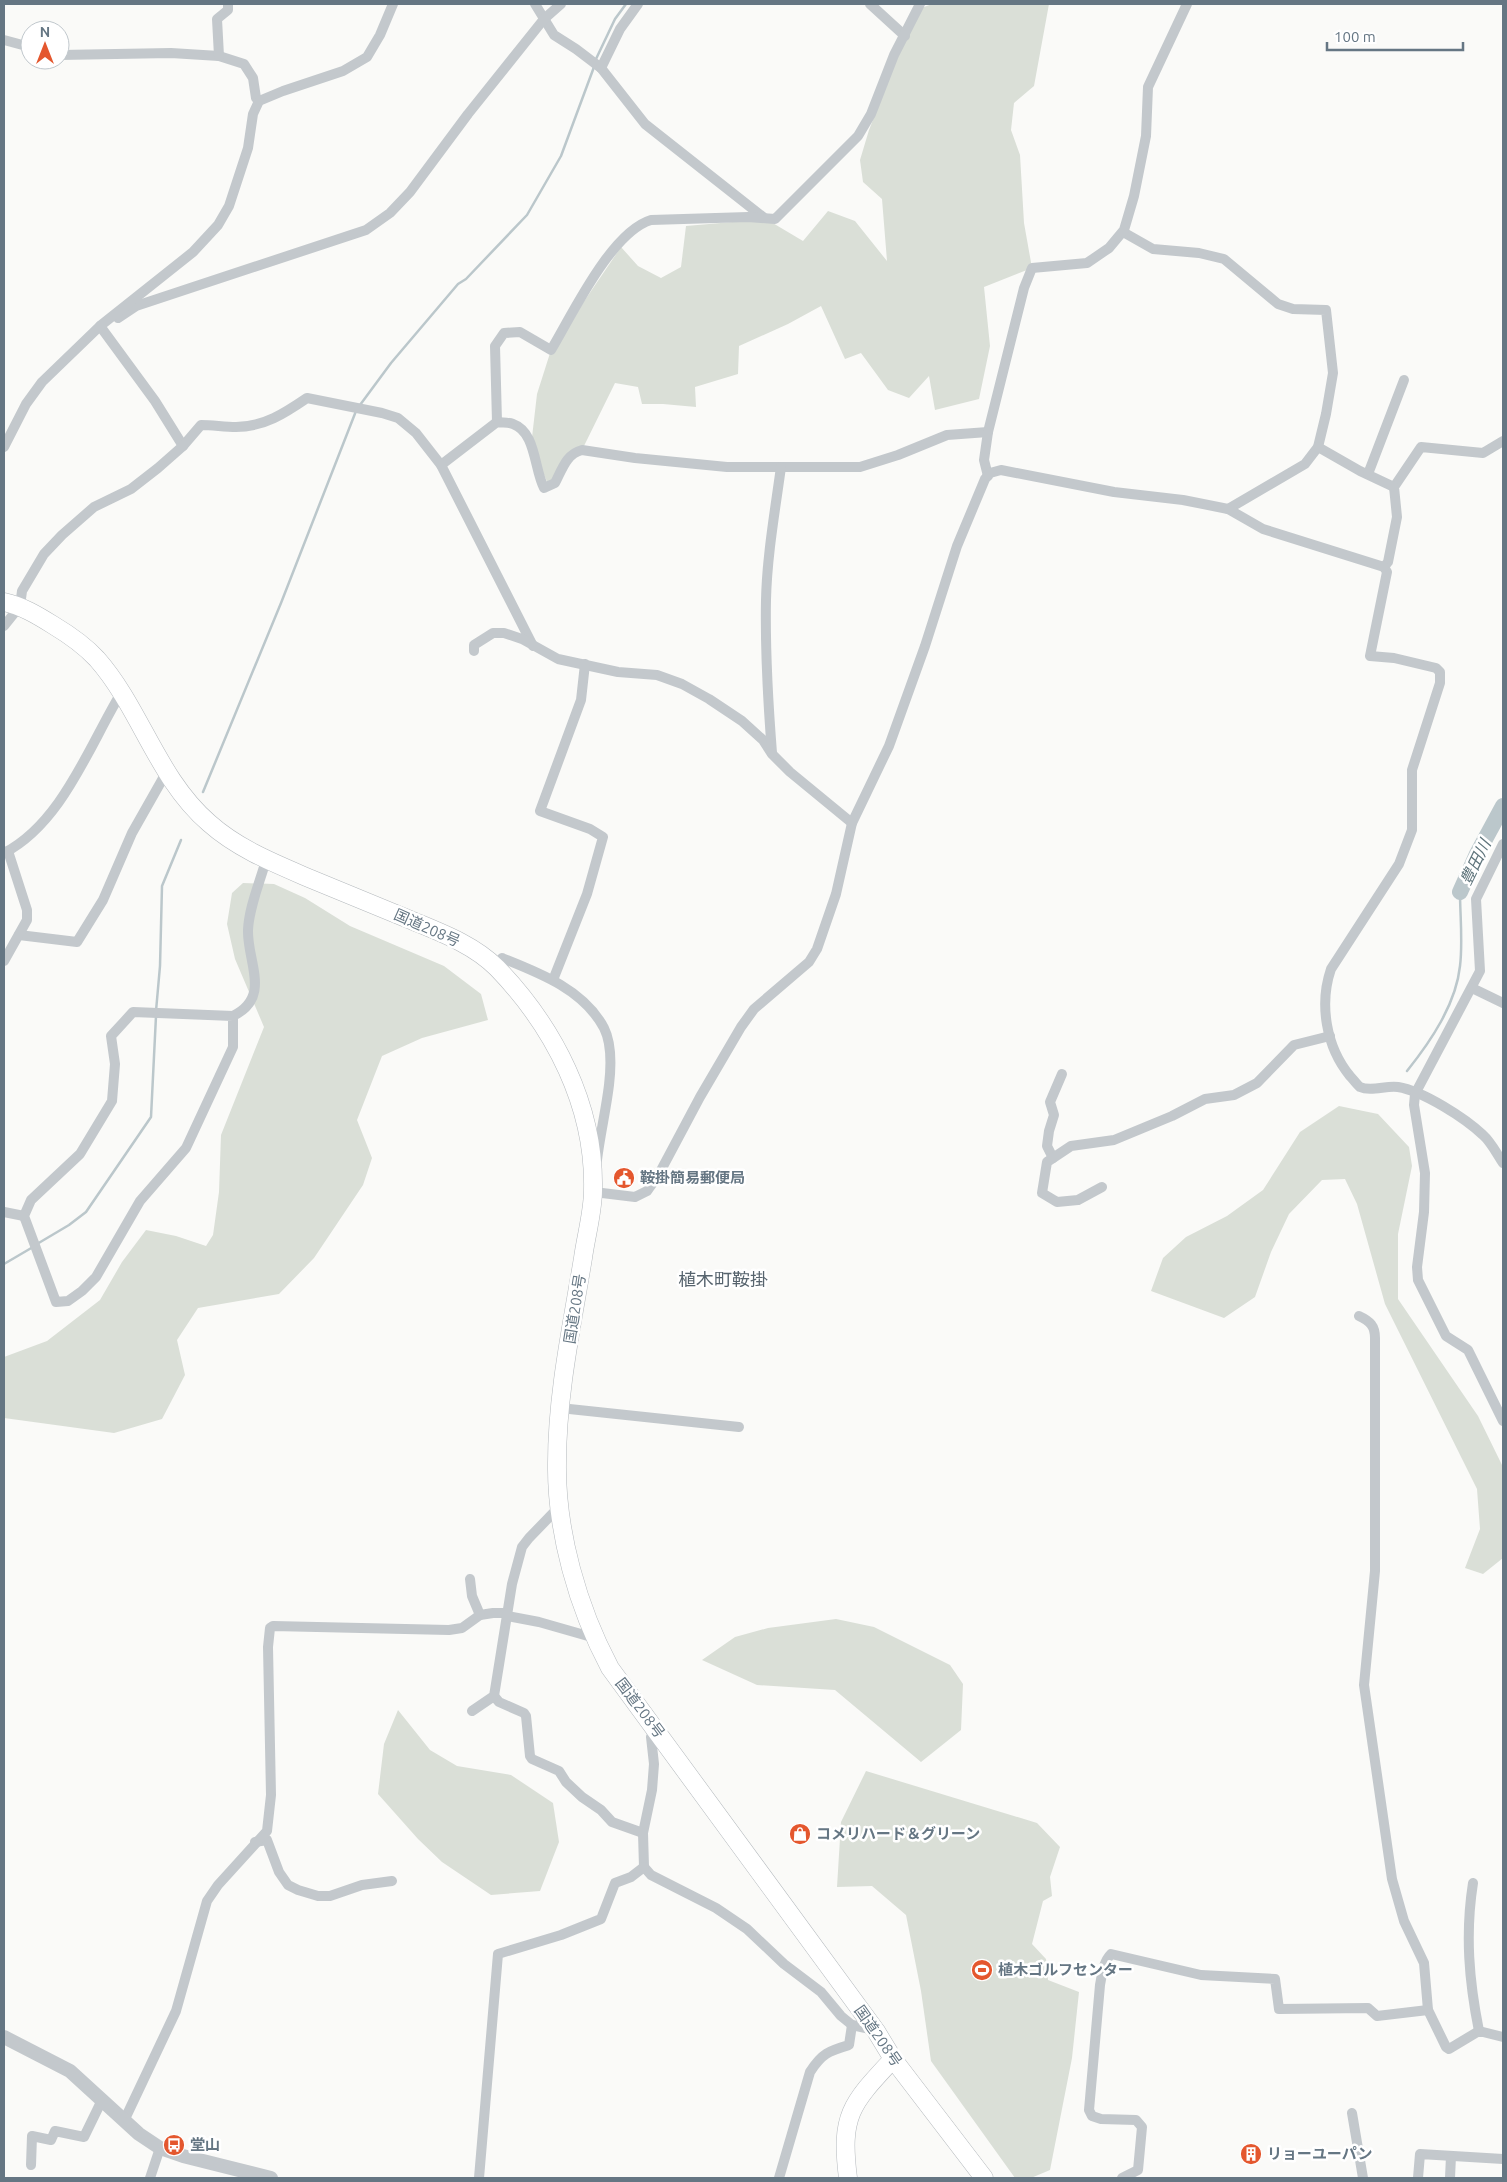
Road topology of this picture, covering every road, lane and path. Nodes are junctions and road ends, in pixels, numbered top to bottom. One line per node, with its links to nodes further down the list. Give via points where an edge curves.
1 (228, 4): 14 (street, via 228,10 217,19)
2 (394, 4): 16 (street, via 367,57 343,71)
3 (535, 4): 9 (street)
4 (561, 4): 9 (street)
5 (638, 4): 15 (street, via 620,29)
6 (870, 4): 10 (street)
7 (920, 4): 10 (street)
8 (1187, 4): 18 (street, via 1148,87 1146,136 1134,196)
9 (544, 19): 15 (street, via 554,35); 19 (street, via 410,192 390,213 366,230 136,306)
10 (905, 36): 17 (street, via 858,136 775,219)
11 (4, 40): 12 (street)
12 (20, 44)
13 (70, 55): 14 (street, via 171,53)
14 (219, 56): 16 (street, via 244,64 253,78)
15 (601, 68): 17 (street, via 645,124)
16 (259, 101): 19 (street, via 229,206 218,225 193,252)
17 (766, 219): 21 (street, via 738,217 642,223 598,270 552,350 520,332 504,333 498,339 495,346)
18 (1122, 232): 22 (street, via 1109,248 1087,263 1032,268 1024,288); 26 (street, via 1153,249 1224,259 1278,304 1326,310 1333,373)
19 (102, 328): 24 (street); 25 (street, via 42,382 26,404)
20 (1404, 380): 29 (street)
21 (497, 422): 27 (street); 28 (street, via 513,424 527,434 544,488 555,483 564,463 582,450 728,467)
22 (988, 432): 28 (street, via 947,435 860,467); 30 (street, via 984,460)
23 (1503, 441): 31 (street, via 1483,453 1421,447)
24 (183, 446): 27 (street, via 201,425 252,426 275,419 307,398 398,418 416,433); 34 (street, via 131,489 94,507 62,535 44,554)
25 (4, 447)
26 (1318, 447): 29 (street); 32 (street, via 1305,464)
27 (441, 465): 36 (street)
28 (781, 468): 40 (street, via 766,600)
29 (1368, 474): 31 (street)
30 (988, 476): 32 (street, via 1001,470 1114,492); 42 (street, via 957,546 889,746)
31 (1394, 487): 33 (street, via 1397,517 1388,562)
32 (1228, 509): 33 (street, via 1263,529)
33 (1384, 567): 53 (street, via 1386,572 1370,656 1436,668 1440,672 1440,683 1412,770 1412,830 1407,845 1399,864 1331,969 1326,984 1326,1020)
34 (12, 604): 35 (street); 39 (highway, 国道208号, via 66,633 96,658)
35 (4, 626)
36 (533, 646): 37 (street, via 504,633 493,633 474,645); 38 (street, via 558,659)
37 (474, 652)
38 (585, 664): 40 (street, via 618,672 657,675 682,684 742,721 763,740); 49 (street, via 580,700 540,811 603,837 587,894)
39 (121, 694): 41 (highway, 国道208号); 44 (street, via 59,803 32,832)
40 (772, 754): 42 (street)
41 (166, 773): 45 (highway, 国道208号, via 188,804 212,826); 46 (street, via 132,833 103,900 77,942)
42 (852, 823): 59 (street, via 836,894 810,962 754,1009 741,1027 647,1191 635,1197)
43 (1503, 844): 50 (street, via 1476,898 1480,971)
44 (6, 852): 46 (street, via 27,910 27,920)
45 (266, 860): 48 (highway, 国道208号, via 439,932 476,951); 52 (street, via 248,931 256,985 249,1003)
46 (19, 935): 47 (street)
47 (4, 961)
48 (495, 966): 49 (street, via 502,958); 59 (highway, 国道208号, via 552,1038 568,1071 591,1149)
49 (553, 980): 59 (street, via 595,1015 605,1030 610,1055)
50 (1472, 988): 51 (street); 55 (street)
51 (1503, 1003)
52 (233, 1016): 61 (street, via 133,1012 111,1036 115,1064 112,1101 80,1154 31,1200); 61 (street, via 233,1046 186,1148 140,1201 96,1277 68,1301 56,1302)
53 (1330, 1036): 55 (street, via 1344,1069 1359,1087 1394,1086); 56 (street, via 1294,1045 1257,1083 1234,1095 1205,1099 1114,1140 1071,1146)
54 (1062, 1074): 56 (street, via 1050,1102 1054,1115 1047,1146)
55 (1415, 1094): 57 (street, via 1466,1121 1484,1136); 64 (street, via 1425,1173 1418,1280 1446,1336 1468,1350)
56 (1053, 1158): 58 (street, via 1047,1162 1042,1194 1057,1202 1078,1200)
57 (1503, 1163)
58 (1102, 1186)
59 (594, 1192): 63 (highway, 国道208号)
60 (4, 1212): 61 (street)
61 (24, 1216)
62 (1359, 1316): 79 (street, via 1372,1324 1375,1338 1375,1571 1364,1685 1392,1879 1404,1921 1424,1963)
63 (560, 1408): 65 (street); 66 (highway, 国道208号)
64 (1503, 1421)
65 (739, 1427)
66 (559, 1507): 68 (street, via 522,1547); 70 (highway, 国道208号, via 565,1541)
67 (470, 1579): 69 (street, via 472,1596)
68 (507, 1615): 69 (street, via 493,1613); 70 (street); 71 (street)
69 (480, 1616): 75 (street, via 462,1628 449,1630 270,1628 271,1814 267,1832)
70 (592, 1635): 73 (highway, 国道208号, via 610,1668)
71 (494, 1696): 72 (street); 74 (street, via 526,1716 532,1759 559,1771 566,1782 612,1822)
72 (472, 1711)
73 (656, 1729): 74 (street, via 651,1738 652,1790); 81 (highway, 国道208号)
74 (643, 1833): 76 (street)
75 (255, 1842): 77 (street, via 267,1840 288,1886 318,1896); 88 (street, via 207,1900 176,2011)
76 (644, 1867): 80 (street, via 652,1875 716,1908 747,1929 784,1964 822,1992); 95 (street, via 615,1883 601,1920 498,1954)
77 (392, 1881)
78 (1473, 1883): 82 (street, via 1469,1906 1469,1973)
79 (1428, 2010): 82 (street, via 1449,2049); 99 (street, via 1377,2016 1368,2008 1279,2009 1275,1979 1201,1975 1111,1954 1100,1985 1089,2110 1092,2116 1101,2119 1136,2120 1142,2127 1138,2170)
80 (852, 2025): 81 (street); 96 (street, via 849,2045 830,2050 817,2060 810,2072)
81 (876, 2031): 85 (highway, 国道208号)
82 (1479, 2031): 83 (street)
83 (1503, 2036)
84 (4, 2037): 86 (street, via 70,2071)
85 (893, 2059): 97 (highway, via 867,2086 850,2115 845,2133); 98 (highway, 国道208号)
86 (102, 2100): 88 (street); 92 (street, via 84,2137 55,2131 50,2140 32,2136)
87 (1352, 2113): 100 (street)
88 (124, 2121): 89 (street)
89 (160, 2148): 93 (street); 94 (street)
90 (1451, 2156): 91 (street); 101 (street, via 1420,2154); 102 (street)
91 (1503, 2159)
92 (31, 2165)
93 (150, 2178)
94 (271, 2178)
95 (478, 2178)
96 (779, 2178)
97 (848, 2178)
98 (984, 2178)
99 (1122, 2178)
100 (1363, 2178)
101 (1418, 2178)
102 (1450, 2178)

